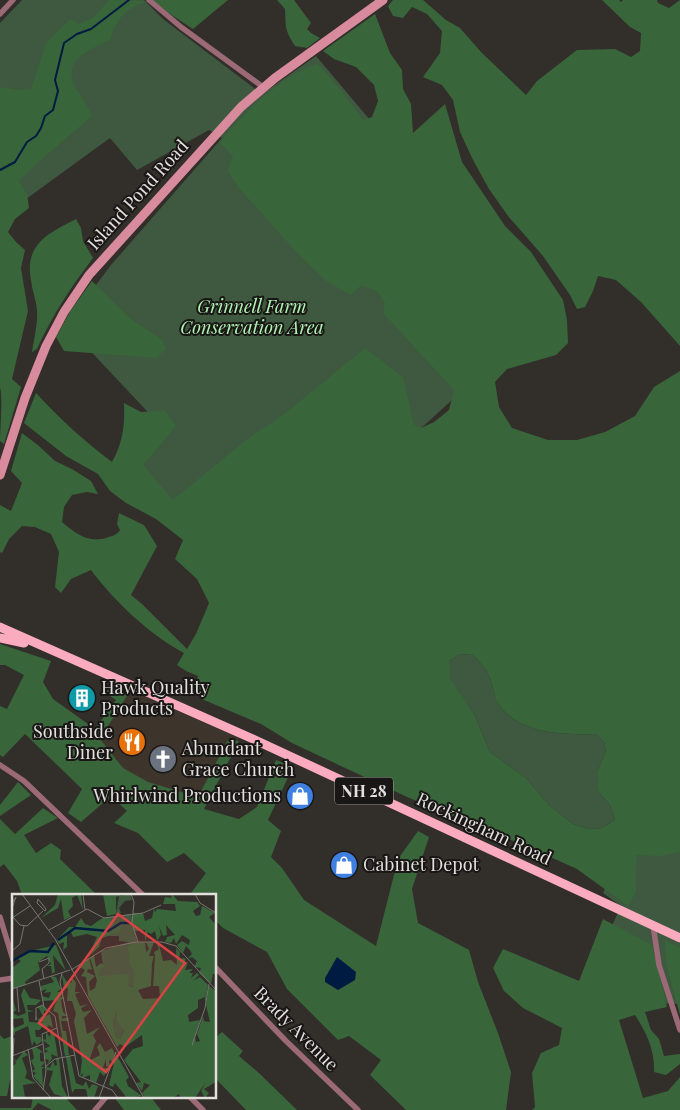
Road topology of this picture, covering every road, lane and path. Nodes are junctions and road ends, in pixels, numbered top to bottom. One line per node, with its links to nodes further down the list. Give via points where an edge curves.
1 (13, 0): 4 (street)
2 (149, 0): 5 (street)
3 (383, 0): 5 (street, Island Pond Road)
4 (0, 14)
5 (263, 87): 6 (street, Island Pond Road, via 221,128 74,296 42,356)
6 (0, 475)
7 (0, 627): 9 (main road, Rockingham Road / NH 28)
8 (0, 638): 9 (main road, NH 28)
9 (46, 648): 13 (main road, Rockingham Road / NH 28, via 253,739)
10 (0, 765): 11 (street, via 24,781)
11 (142, 894)
12 (0, 916): 15 (street)
13 (653, 925): 14 (main road, Rockingham Road / NH 28); 17 (street, via 659,965)
14 (680, 938)
15 (12, 956)
16 (216, 968): 22 (street, Brady Avenue, via 286,1042)
17 (680, 1030)
18 (105, 1098): 20 (street)
19 (191, 1098): 21 (street)
20 (95, 1110)
21 (203, 1110)
22 (358, 1110)

